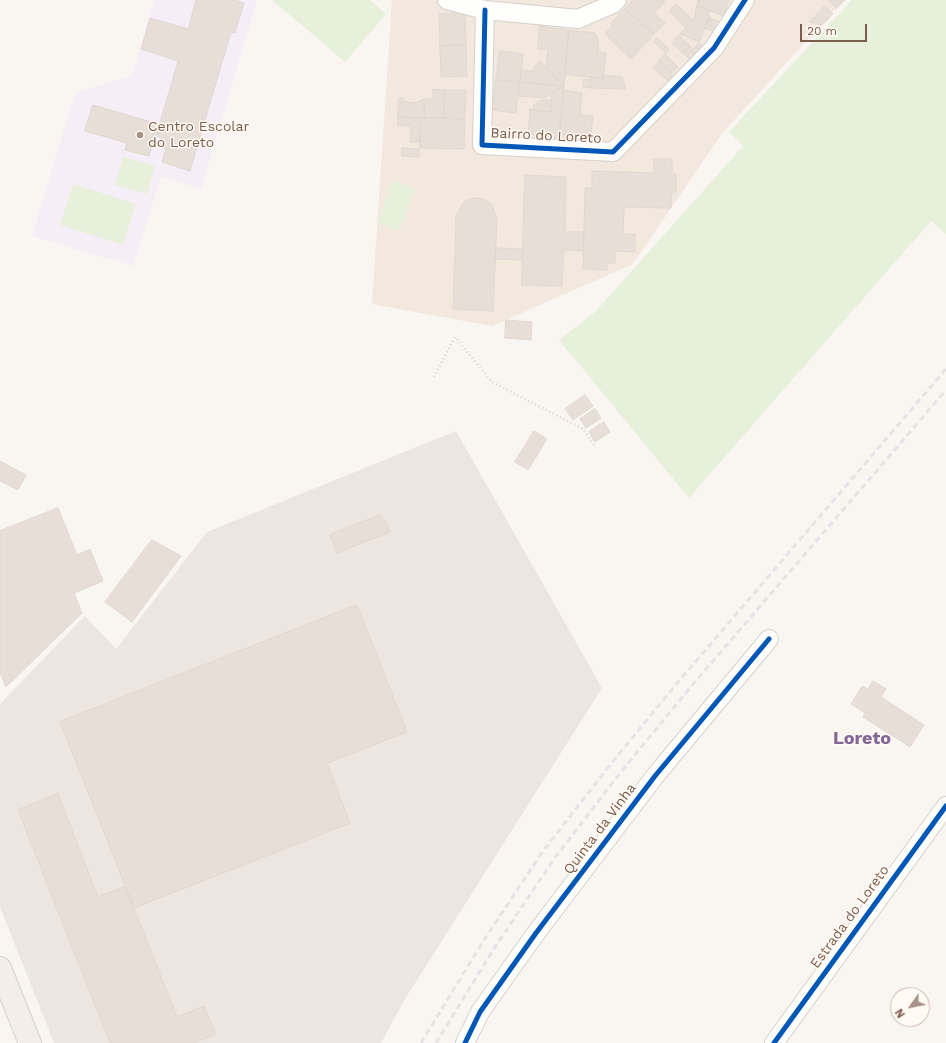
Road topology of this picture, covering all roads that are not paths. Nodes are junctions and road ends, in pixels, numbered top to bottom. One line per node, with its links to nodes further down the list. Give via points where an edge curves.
1 (447, 0): 4 (street)
2 (617, 0): 4 (street, via 578,19)
3 (745, 0): 4 (street, Bairro do Loreto, via 714,48 613,152 482,145)
4 (484, 10)
5 (769, 639): 9 (street, Quinta da Vinha, via 656,776 536,933 480,1012)
6 (946, 806): 10 (street, Estrada do Loreto)
7 (0, 968): 8 (main road)
8 (30, 1043)
9 (465, 1043)
10 (774, 1043)

